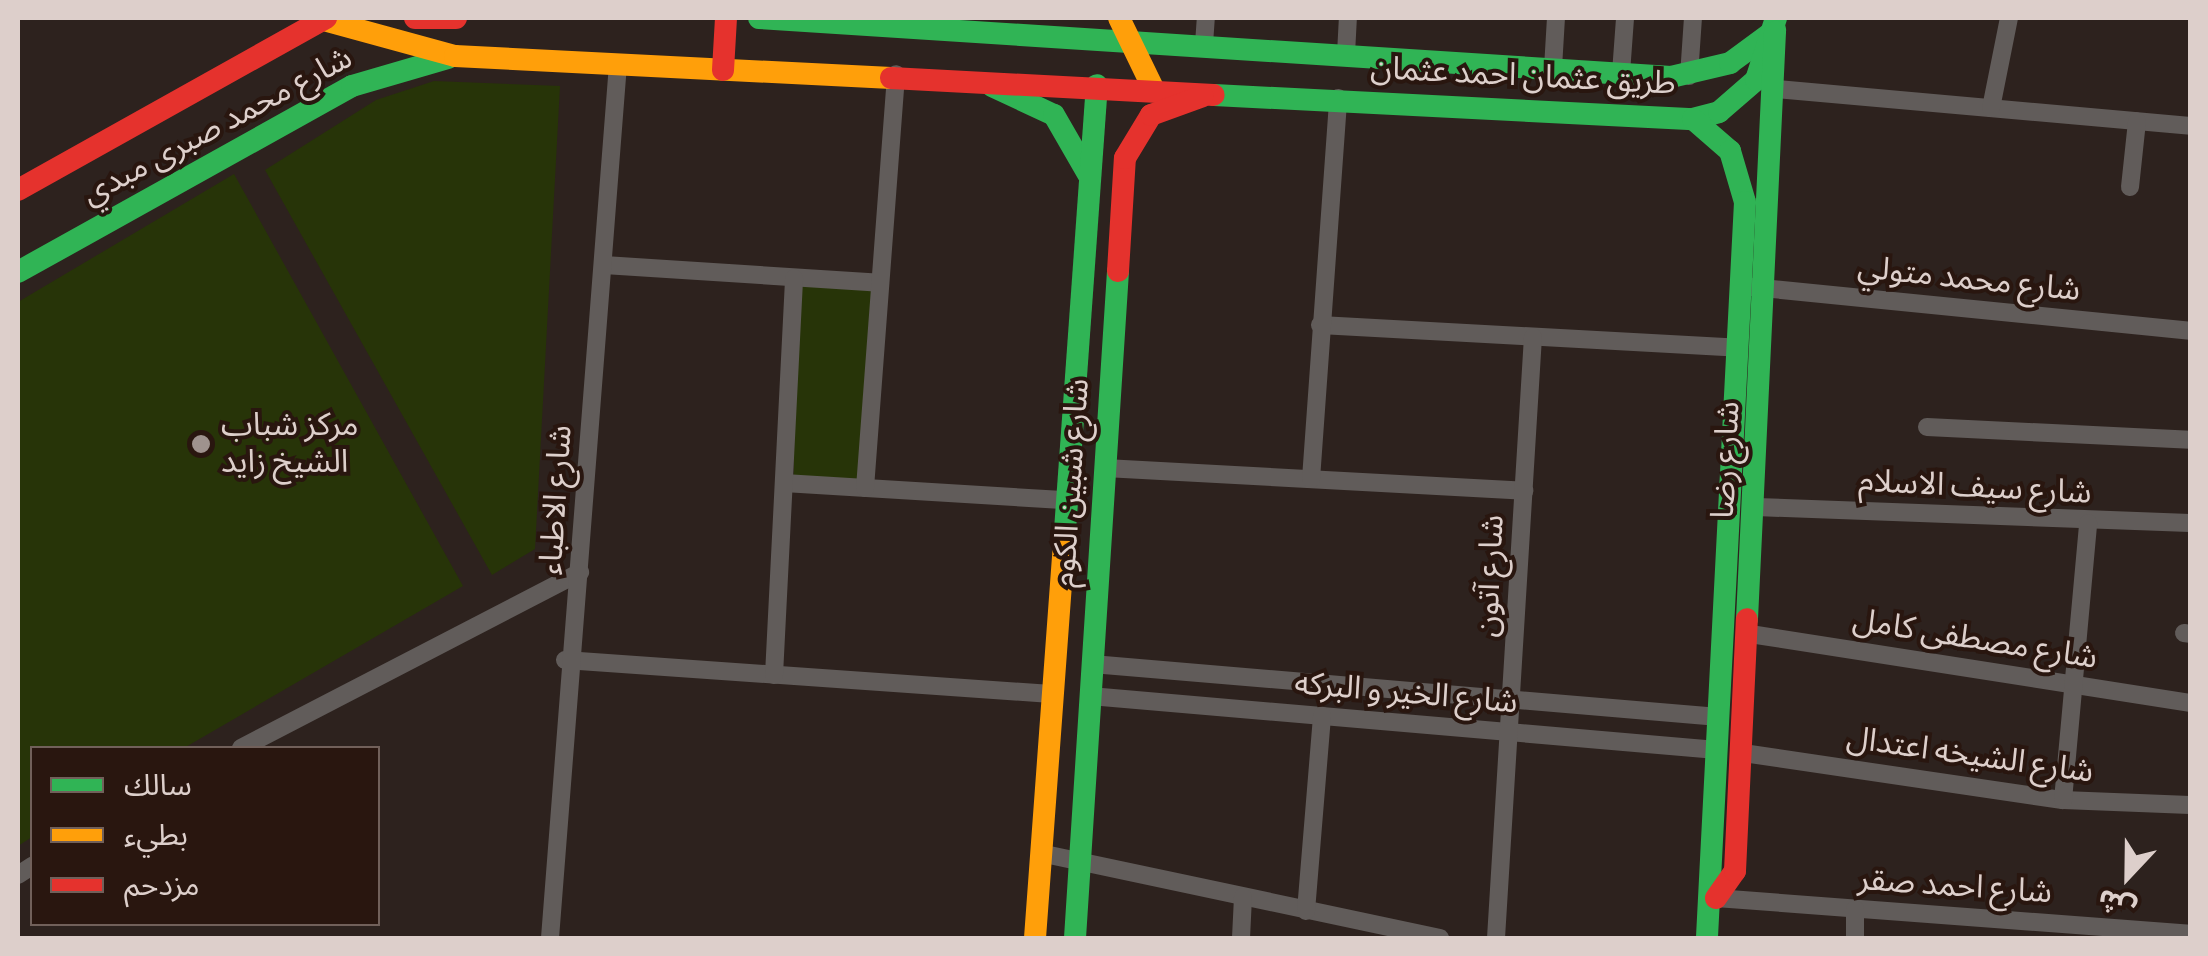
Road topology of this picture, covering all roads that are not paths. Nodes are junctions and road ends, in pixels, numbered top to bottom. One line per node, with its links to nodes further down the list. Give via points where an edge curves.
1 (321, 18): 21 (main road, طريق عثمان احمد عثمان); 41 (main road, شارع محمد صبرى مبدي)
2 (415, 18): 3 (main road)
3 (456, 18)
4 (726, 18): 24 (main road)
5 (759, 18): 13 (main road, طريق عثمان احمد عثمان)
6 (1045, 18): 18 (main road)
7 (1206, 18): 19 (street)
8 (1348, 18): 20 (street)
9 (1556, 18): 23 (street)
10 (1626, 18): 25 (street)
11 (1693, 18): 27 (street)
12 (2009, 18): 34 (street)
13 (812, 19): 14 (main road, طريق عثمان احمد عثمان)
14 (900, 21): 18 (main road, طريق عثمان احمد عثمان)
15 (1775, 24): 27 (main road, طريق عثمان احمد عثمان); 31 (main road, شارع رضا); 35 (main road, طريق عثمان احمد عثمان, via 1756,80)
16 (1102, 27): 17 (main road, طريق عثمان احمد عثمان); 18 (main road, طريق عثمان احمد عثمان); 29 (main road, شارع شبين الكوم)
17 (1123, 28): 19 (main road, طريق عثمان احمد عثمان); 30 (main road)
18 (1007, 31)
19 (1204, 44): 20 (main road, طريق عثمان احمد عثمان)
20 (1346, 54): 23 (main road, طريق عثمان احمد عثمان)
21 (455, 56): 22 (main road, طريق عثمان احمد عثمان); 43 (main road, شارع محمد صبرى مبدي, via 352,86)
22 (618, 65): 24 (main road, طريق عثمان احمد عثمان); 42 (street, شارع الاطباء)
23 (1553, 68): 25 (main road, طريق عثمان احمد عثمان)
24 (722, 70): 26 (main road, طريق عثمان احمد عثمان)
25 (1621, 73): 27 (main road, طريق عثمان احمد عثمان)
26 (896, 74): 28 (main road, طريق عثمان احمد عثمان); 45 (street)
27 (1697, 74): 35 (main road, via 1720,90)
28 (972, 78): 29 (main road, طريق عثمان احمد عثمان); 39 (main road, via 1054,115)
29 (1097, 84): 30 (main road, طريق عثمان احمد عثمان); 39 (main road, شارع شبين الكوم)
30 (1152, 86): 32 (main road, طريق عثمان احمد عثمان)
31 (1777, 88): 34 (street); 47 (main road, شارع رضا)
32 (1220, 91): 33 (main road, طريق عثمان احمد عثمان); 54 (main road, شارع شبين الكوم, via 1151,115 1129,141)
33 (1338, 98): 36 (main road, طريق عثمان احمد عثمان); 48 (street)
34 (1991, 108): 37 (street)
35 (1719, 112): 36 (main road, طريق عثمان احمد عثمان)
36 (1692, 119): 46 (main road, شارع رضا, via 1730,152 1741,176)
37 (2137, 121): 38 (street); 40 (street)
38 (2190, 126)
39 (1088, 174): 59 (main road, شارع شبين الكوم)
40 (2130, 187)
41 (18, 190)
42 (604, 265): 44 (street); 63 (street, شارع الاطباء)
43 (18, 272)
44 (794, 279): 45 (street); 56 (street)
45 (880, 283): 57 (street)
46 (1741, 286): 47 (street, شارع محمد متولي); 51 (main road, شارع رضا)
47 (1767, 288): 49 (street, شارع محمد متولي); 60 (main road, شارع رضا)
48 (1320, 325): 50 (street); 55 (street)
49 (2190, 331)
50 (1533, 337): 51 (street); 58 (street, شارع آتون)
51 (1738, 348): 74 (main road, شارع رضا)
52 (1927, 427): 53 (street)
53 (2190, 440)
54 (1104, 468): 55 (street); 66 (main road, شارع شبين الكوم)
55 (1310, 480): 58 (street)
56 (784, 483): 57 (street); 67 (street)
57 (865, 488): 59 (street)
58 (1524, 491): 71 (street, شارع آتون)
59 (1062, 500): 69 (main road, شارع شبين الكوم)
60 (1756, 507): 61 (street, شارع سيف الاسلام); 64 (main road, شارع رضا)
61 (2088, 523): 62 (street, شارع سيف الاسلام); 68 (street)
62 (2190, 523)
63 (580, 572): 65 (street, شارع الاطباء); 76 (street)
64 (1750, 634): 68 (street, شارع مصطفى كامل); 78 (main road, شارع رضا)
65 (565, 660): 67 (street); 88 (street, شارع الاطباء)
66 (1092, 664): 70 (main road, شارع شبين الكوم); 71 (street, شارع الخير و البركه)
67 (774, 674): 69 (street)
68 (2067, 684): 72 (street, شارع مصطفى كامل); 79 (street)
69 (1048, 694): 81 (main road, شارع شبين الكوم)
70 (1090, 696): 73 (street, شارع الخير و البركه); 82 (main road, شارع شبين الكوم)
71 (1514, 699): 74 (street, شارع الخير و البركه); 75 (street, شارع آتون)
72 (2190, 703)
73 (1322, 716): 75 (street, شارع الخير و البركه); 86 (street)
74 (1719, 717): 77 (main road, شارع رضا)
75 (1513, 733): 77 (street, شارع الخير و البركه); 93 (street, شارع آتون)
76 (245, 746)
77 (1717, 750): 84 (main road, شارع رضا)
78 (1743, 753): 79 (street, شارع الشيخه اعتدال); 84 (main road, شارع رضا, via 1735,871)
79 (2063, 800): 80 (street, شارع الشيخه اعتدال)
80 (2190, 805)
81 (1040, 853): 82 (street); 89 (main road, شارع شبين الكوم)
82 (1080, 863): 83 (street); 90 (main road, شارع شبين الكوم)
83 (1244, 898): 86 (street); 91 (street)
84 (1716, 898): 85 (street, شارع احمد صقر); 94 (main road, شارع رضا)
85 (1854, 909): 87 (street, شارع احمد صقر); 95 (street)
86 (1306, 910): 92 (street)
87 (2190, 934)
88 (550, 938)
89 (1035, 938)
90 (1075, 938)
91 (1241, 938)
92 (1440, 938)
93 (1496, 938)
94 (1706, 938)
95 (1855, 938)

